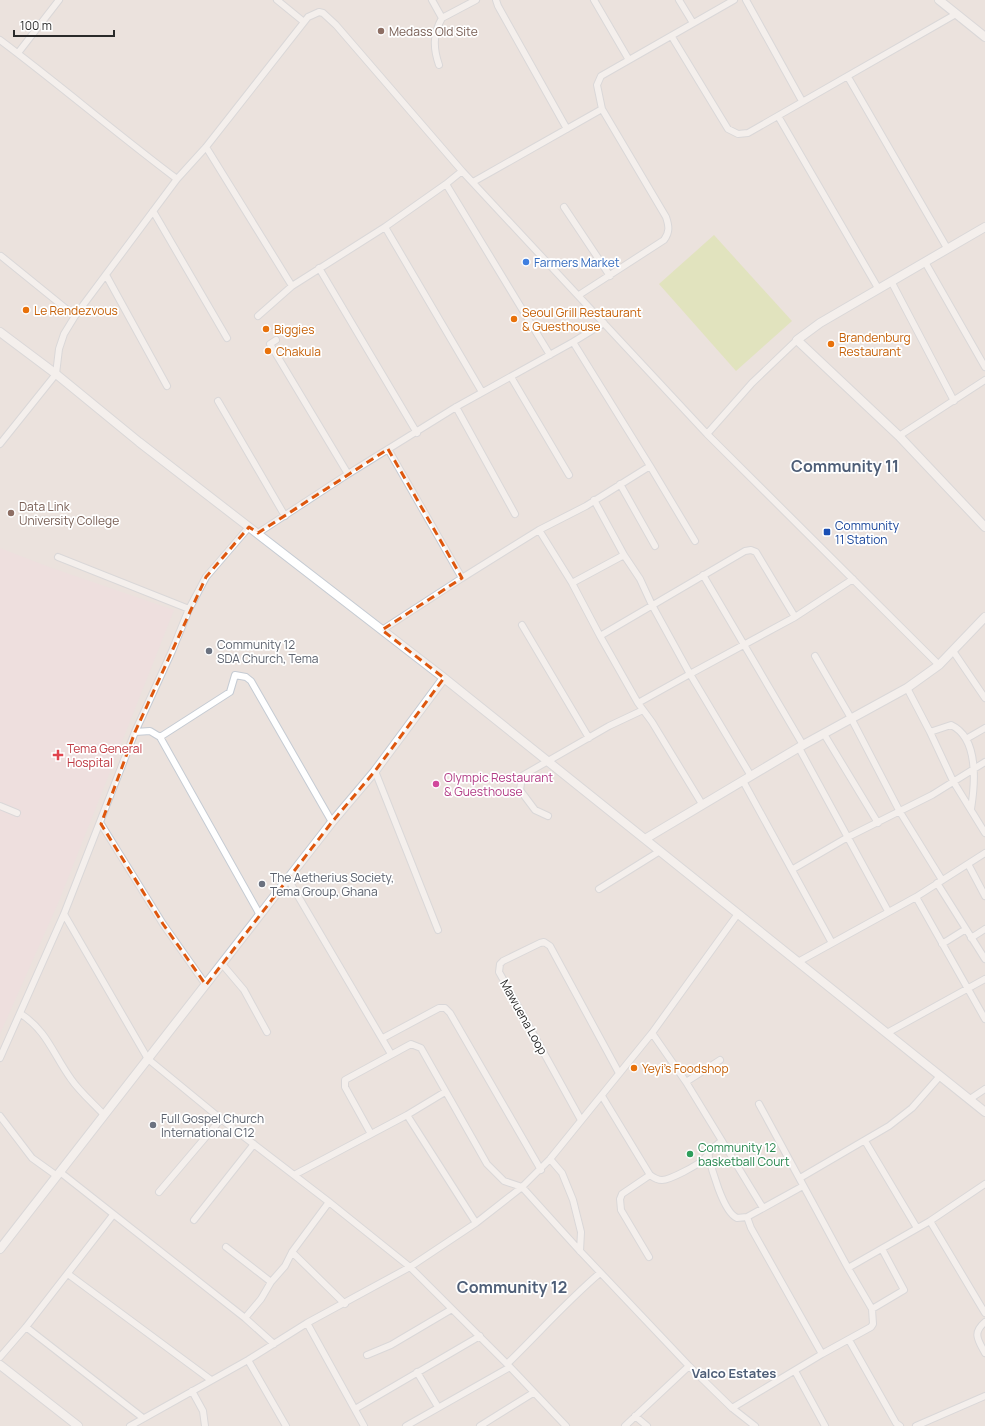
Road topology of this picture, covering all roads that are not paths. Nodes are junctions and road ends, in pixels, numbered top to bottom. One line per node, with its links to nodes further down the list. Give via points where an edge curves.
1 (59, 0): 18 (street)
2 (276, 0): 13 (street)
3 (432, 0): 12 (street)
4 (476, 0): 12 (street)
5 (496, 0): 25 (street)
6 (594, 0): 19 (street)
7 (680, 0): 14 (street)
8 (734, 0): 14 (street)
9 (746, 0): 22 (street)
10 (939, 0): 11 (street)
11 (956, 14): 16 (street); 21 (street)
12 (442, 18): 20 (street, via 436,30 435,46)
13 (304, 22): 26 (street); 27 (street, via 317,12 328,16)
14 (693, 23): 15 (street)
15 (672, 37): 19 (street); 24 (street, via 728,128 738,134 748,133)
16 (985, 37)
17 (0, 40): 18 (street)
18 (18, 53): 28 (street)
19 (629, 60): 23 (street, via 601,76 597,85)
20 (439, 65)
21 (848, 77): 22 (street); 35 (street)
22 (802, 102): 24 (street)
23 (602, 109): 25 (street); 40 (street, via 666,217 669,228 664,240)
24 (778, 116): 43 (street)
25 (567, 129): 29 (street)
26 (206, 147): 28 (street); 42 (street)
27 (462, 171): 29 (street); 30 (street)
28 (177, 179): 32 (street)
29 (473, 182): 44 (street)
30 (446, 184): 33 (street); 53 (street)
31 (564, 207): 40 (street)
32 (153, 211): 39 (street); 49 (street)
33 (385, 227): 38 (street); 59 (street)
34 (985, 227): 35 (street)
35 (947, 248): 37 (street)
36 (0, 256): 45 (street)
37 (925, 262): 41 (street); 54 (street)
38 (319, 268): 42 (street); 63 (street)
39 (106, 276): 45 (street); 58 (street)
40 (610, 276): 44 (street)
41 (891, 281): 43 (street); 61 (street)
42 (292, 286): 46 (street)
43 (878, 288): 51 (street)
44 (579, 295): 47 (street)
45 (75, 316): 55 (street, via 64,334 59,349)
46 (258, 316)
47 (604, 323): 52 (street); 64 (street)
48 (0, 332): 55 (street)
49 (227, 338)
50 (276, 340): 69 (street, via 270,344)
51 (797, 340): 64 (street, via 752,384); 65 (street)
52 (573, 342): 53 (street); 68 (street)
53 (550, 355): 56 (street)
54 (985, 367)
55 (56, 374): 66 (street); 75 (street)
56 (511, 377): 59 (street); 70 (street)
57 (985, 380): 61 (street)
58 (167, 386)
59 (482, 392): 62 (street)
60 (218, 401): 74 (street)
61 (954, 401): 65 (street)
62 (456, 407): 63 (street); 73 (street)
63 (417, 433): 67 (street)
64 (707, 434): 85 (street)
65 (899, 436): 76 (street)
66 (0, 444)
67 (388, 449): 69 (street); 84 (street)
68 (650, 466): 71 (street); 79 (street)
69 (348, 474): 74 (street)
70 (569, 475)
71 (620, 484): 72 (street); 80 (street)
72 (594, 500): 77 (street); 81 (street)
73 (515, 514)
74 (285, 516): 78 (street)
75 (249, 527): 78 (street); 88 (street, via 206,577)
76 (985, 527)
77 (539, 530): 84 (street); 86 (street)
78 (258, 533): 92 (street)
79 (695, 541)
80 (655, 546)
81 (624, 555): 86 (street); 87 (street, via 640,579)
82 (58, 557): 88 (street)
83 (703, 575): 87 (street); 89 (street, via 745,551 756,552); 94 (street)
84 (462, 578): 92 (street)
85 (853, 579): 89 (street); 97 (street)
86 (572, 583): 93 (street)
87 (652, 605): 93 (street); 98 (street)
88 (189, 609): 106 (street)
89 (795, 617): 94 (street)
90 (985, 617): 95 (street)
91 (522, 625): 110 (street)
92 (382, 630): 99 (street)
93 (600, 636): 102 (street)
94 (743, 644): 98 (street); 112 (street)
95 (953, 651): 97 (street); 101 (street)
96 (815, 656): 104 (street)
97 (939, 665): 100 (street)
98 (690, 674): 102 (street); 117 (street)
99 (444, 678): 113 (street); 116 (street)
100 (907, 688): 104 (street); 107 (street)
101 (985, 698)
102 (638, 703): 103 (street)
103 (642, 710): 110 (street); 120 (street)
104 (851, 718): 108 (street); 123 (street)
105 (985, 728): 111 (street)
106 (135, 732): 109 (street, via 150,731); 128 (street)
107 (930, 732): 111 (street, via 951,725 958,728); 119 (street)
108 (824, 734): 112 (street); 127 (street)
109 (160, 737): 126 (street, via 230,692 235,675 246,676); 143 (street)
110 (589, 738): 113 (street)
111 (966, 739): 115 (street)
112 (801, 746): 117 (street); 130 (street)
113 (548, 762): 125 (street, via 522,776 520,790 535,810); 131 (street)
114 (985, 762): 115 (street)
115 (974, 768): 119 (street); 122 (street)
116 (375, 771): 126 (street); 147 (street)
117 (751, 776): 118 (street)
118 (743, 781): 120 (street); 135 (street)
119 (953, 781): 122 (street); 123 (street)
120 (702, 804): 131 (street)
121 (0, 806): 124 (street)
122 (971, 809): 129 (street)
123 (900, 812): 127 (street); 137 (street)
124 (17, 813)
125 (548, 816)
126 (332, 822): 136 (street)
127 (878, 823): 130 (street)
128 (100, 824): 142 (street); 155 (street, via 163,924)
129 (985, 833)
130 (848, 837): 135 (street); 141 (street)
131 (645, 839): 132 (street)
132 (660, 851): 138 (street); 144 (street)
133 (985, 853): 134 (street)
134 (968, 864): 137 (street); 139 (street)
135 (793, 869): 149 (street)
136 (288, 879): 143 (street); 162 (street)
137 (939, 881): 140 (street); 145 (street)
138 (599, 889)
139 (985, 896)
140 (916, 897): 141 (street); 150 (street)
141 (888, 911): 149 (street)
142 (64, 914): 157 (street); 165 (street)
143 (260, 915): 153 (street)
144 (738, 915): 152 (street); 160 (street)
145 (966, 929): 148 (street); 150 (street)
146 (985, 929): 148 (street)
147 (438, 930)
148 (971, 938): 151 (street)
149 (832, 943): 152 (street)
150 (942, 944): 156 (street)
151 (985, 960)
152 (798, 962): 161 (street)
153 (222, 964): 155 (street); 159 (street, via 244,990)
154 (985, 979): 156 (street)
155 (206, 985): 165 (street)
156 (968, 990): 158 (street); 161 (street)
157 (21, 1014): 164 (street); 176 (street, via 43,1033 77,1087)
158 (985, 1019)
159 (267, 1032)
160 (652, 1033): 167 (street); 169 (street)
161 (886, 1033): 168 (street)
162 (382, 1038): 163 (street); 187 (street, via 439,1008 445,1008)
163 (391, 1054): 171 (street, via 411,1044 421,1048); 181 (street, via 345,1080 345,1087)
164 (0, 1058)
165 (148, 1059): 176 (street); 179 (street)
166 (720, 1060): 169 (street)
167 (619, 1073): 172 (street); 180 (street, Mawuena Loop, via 550,946 544,942 540,943 500,964 499,972)
168 (940, 1076): 173 (street); 183 (street, via 912,1108)
169 (686, 1082): 182 (street)
170 (985, 1089): 173 (street)
171 (445, 1092): 177 (street); 194 (street, via 487,1164 504,1181)
172 (602, 1096): 180 (street); 190 (street)
173 (970, 1099): 175 (street)
174 (759, 1104): 191 (street)
175 (985, 1112)
176 (104, 1114): 188 (street)
177 (407, 1115): 181 (street); 202 (street)
178 (0, 1116): 188 (street, via 32,1158)
179 (220, 1119): 184 (street); 195 (street)
180 (581, 1120): 186 (street)
181 (371, 1134): 189 (street)
182 (722, 1141): 185 (street, via 714,1145); 197 (street)
183 (865, 1141): 191 (street); 203 (street)
184 (254, 1144): 189 (street); 200 (street)
185 (708, 1153): 190 (street, via 698,1163 674,1176 663,1180); 199 (street, via 718,1188 731,1213 737,1218)
186 (550, 1159): 187 (street); 207 (street, via 562,1173 573,1200 581,1232)
187 (540, 1170): 194 (street)
188 (58, 1174): 198 (street); 205 (street)
189 (294, 1175): 196 (street)
190 (650, 1175): 209 (street, via 622,1194 620,1204)
191 (800, 1178): 193 (street)
192 (985, 1184): 201 (street)
193 (803, 1186): 197 (street); 211 (street)
194 (522, 1187): 202 (street); 207 (street)
195 (159, 1192)
196 (329, 1202): 208 (street); 210 (street)
197 (763, 1208): 199 (street)
198 (114, 1215): 213 (street); 219 (street)
199 (747, 1217): 228 (street)
200 (194, 1220)
201 (930, 1221): 203 (street); 218 (street)
202 (476, 1224): 210 (street)
203 (917, 1228): 206 (street)
204 (226, 1247): 214 (street)
205 (0, 1249)
206 (882, 1249): 211 (street); 217 (street, via 904,1290)
207 (580, 1251): 212 (street)
208 (292, 1252): 214 (street, via 285,1266); 215 (street)
209 (649, 1258)
210 (410, 1267): 215 (street); 216 (street)
211 (848, 1268): 217 (street)
212 (600, 1273): 232 (street, via 574,1295); 233 (street)
213 (68, 1274): 222 (street); 236 (street)
214 (271, 1282): 219 (street)
215 (345, 1304): 221 (street)
216 (452, 1309): 223 (street); 227 (street, via 391,1345)
217 (872, 1309): 224 (street, via 874,1318 871,1327)
218 (985, 1313)
219 (245, 1318): 225 (street)
220 (985, 1322): 226 (street, via 978,1329 977,1336)
221 (307, 1323): 225 (street); 241 (street)
222 (26, 1327): 229 (street); 244 (street)
223 (480, 1336): 232 (street); 235 (street)
224 (849, 1340): 228 (street); 257 (street)
225 (274, 1344): 230 (street)
226 (985, 1353)
227 (367, 1354)
228 (822, 1354): 234 (street)
229 (0, 1357)
230 (248, 1360): 236 (street); 248 (street)
231 (0, 1365): 245 (street)
232 (508, 1366): 238 (street); 240 (street)
233 (690, 1366): 242 (street); 243 (street)
234 (794, 1371): 242 (street); 256 (street)
235 (417, 1372): 240 (street); 241 (street)
236 (211, 1380): 237 (street)
237 (192, 1392): 244 (street); 247 (street, via 203,1411)
238 (533, 1393): 251 (street); 252 (street)
239 (985, 1396): 258 (street)
240 (438, 1407): 250 (street)
241 (355, 1408): 249 (street)
242 (732, 1408): 255 (street)
243 (635, 1416): 253 (street); 254 (street)
244 (143, 1418): 246 (street)
245 (78, 1426)
246 (130, 1426)
247 (205, 1426)
248 (286, 1426)
249 (364, 1426)
250 (406, 1426)
251 (480, 1426)
252 (566, 1426)
253 (625, 1426)
254 (647, 1426)
255 (755, 1426)
256 (825, 1426)
257 (900, 1426)
258 (916, 1426)

